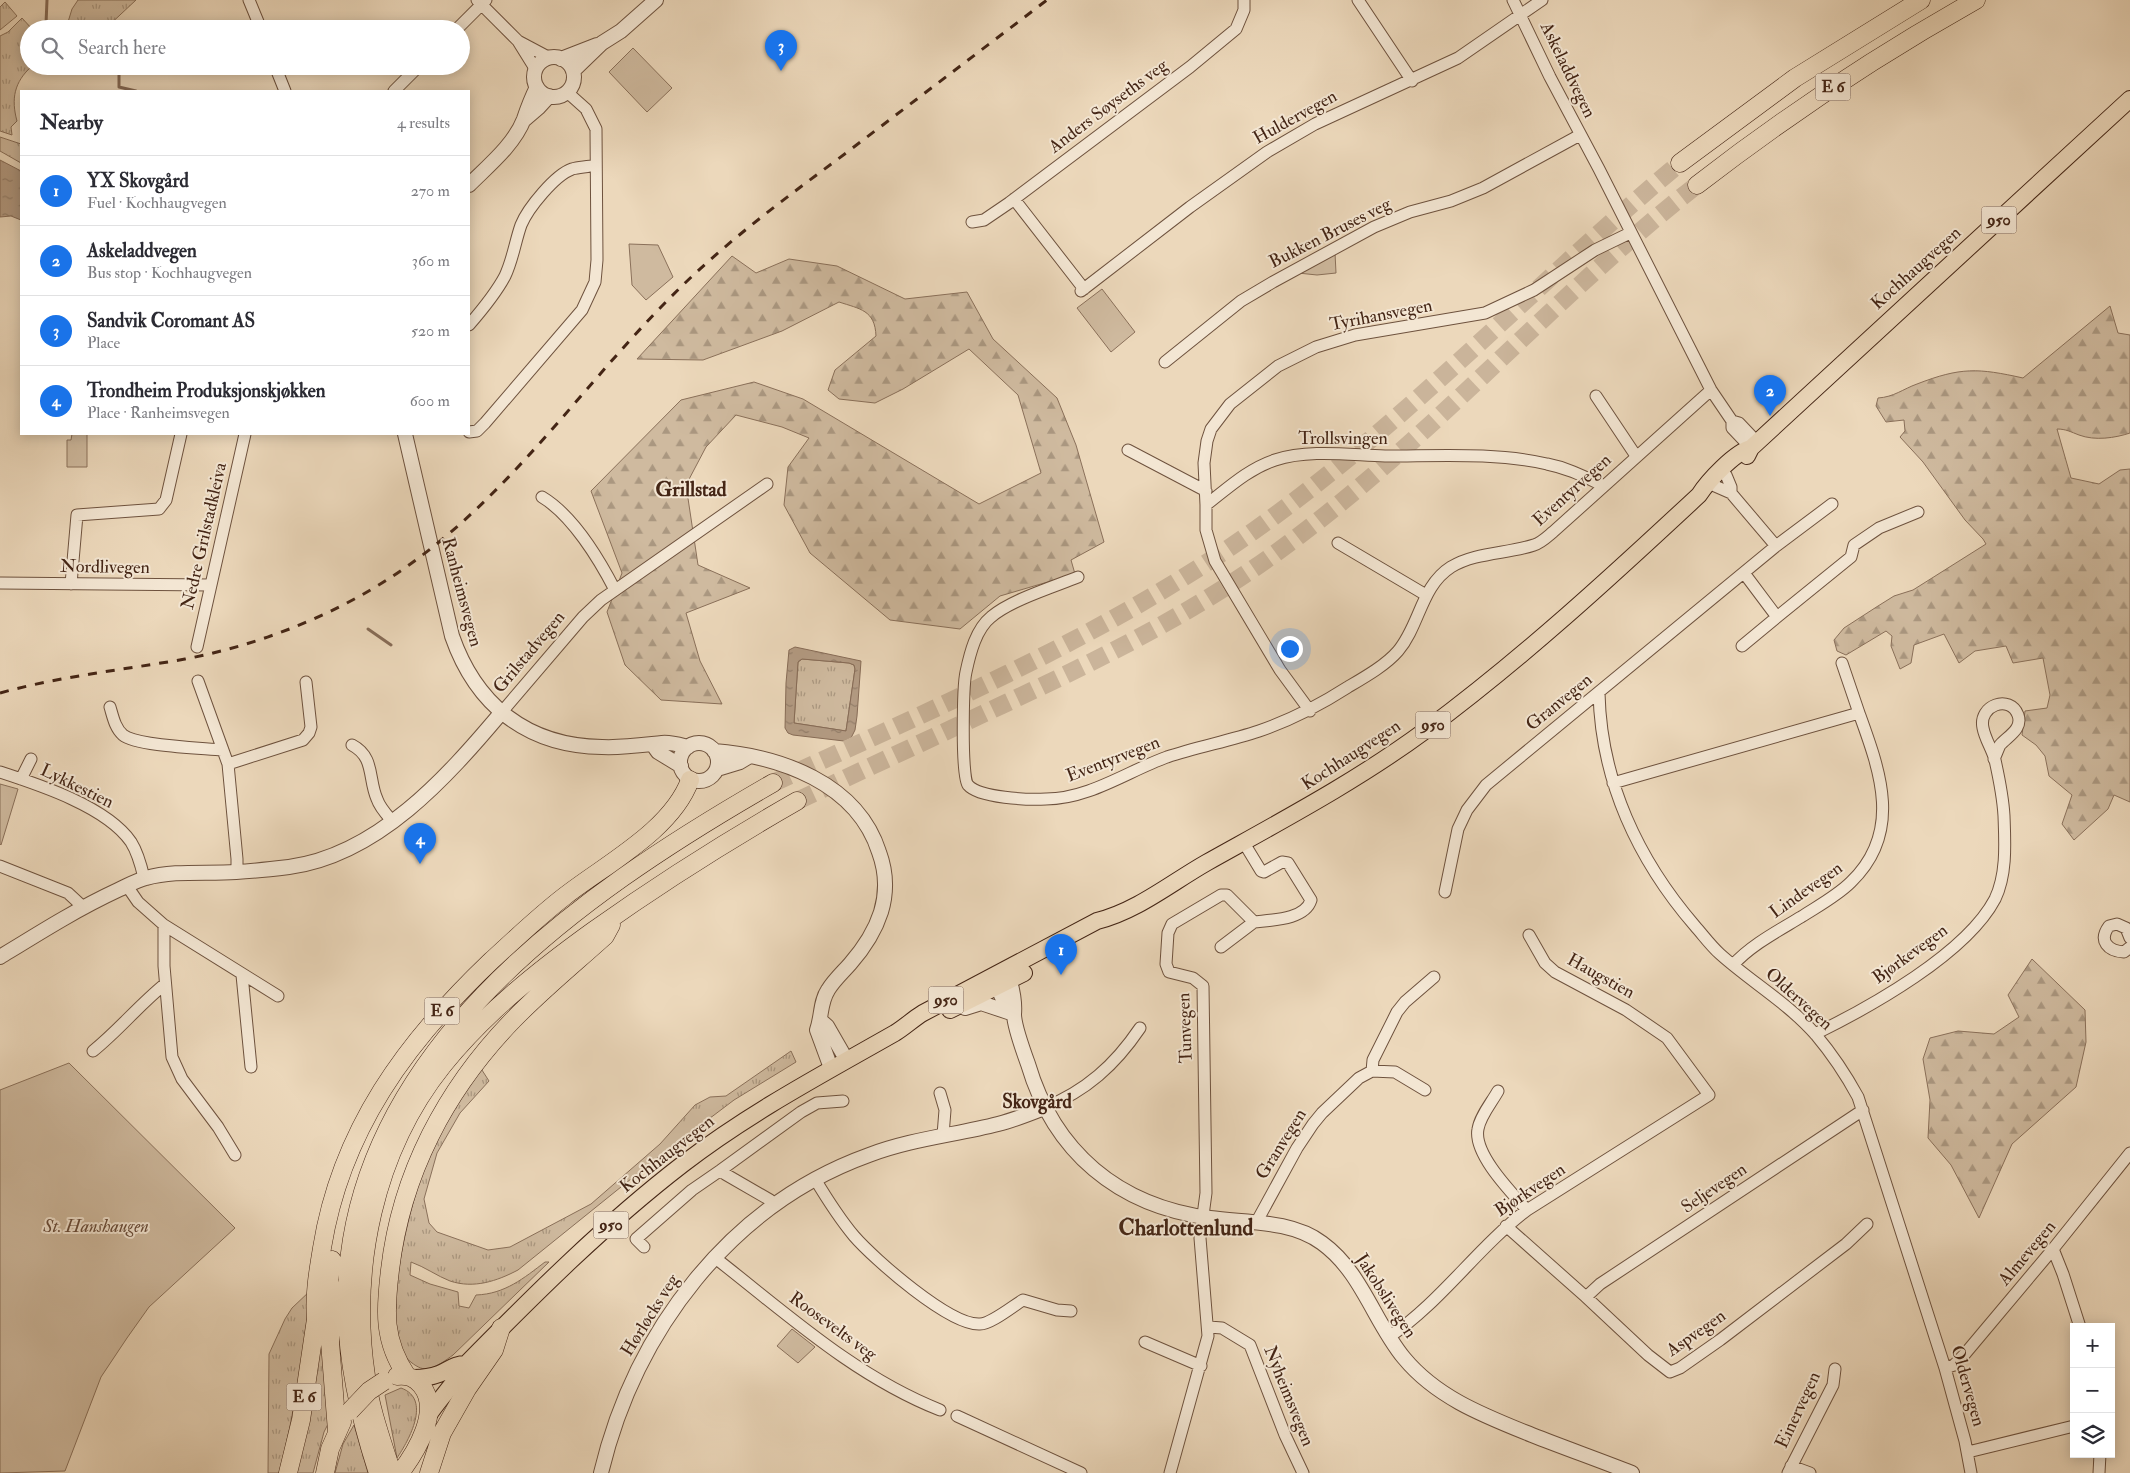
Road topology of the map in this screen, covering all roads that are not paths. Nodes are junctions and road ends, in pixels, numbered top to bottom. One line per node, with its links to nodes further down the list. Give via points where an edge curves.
1 (250, 0): 11 (street)
2 (656, 0): 14 (street)
3 (1244, 0): 33 (street, Anders Søyseths veg, via 1244,10 1236,29 1190,68)
4 (1358, 0): 20 (street)
5 (1513, 0): 10 (street, Askeladdvegen)
6 (1542, 0): 10 (street, Huldervegen)
7 (1922, 0): 29 (highway, E 6, via 1795,78)
8 (1976, 0): 32 (highway, E 6, via 1855,72)
9 (481, 2): 12 (street); 13 (street)
10 (1521, 16): 20 (street, Huldervegen, via 1458,58); 28 (street, Askeladdvegen)
11 (258, 20)
12 (465, 20)
13 (518, 41): 15 (street); 16 (street)
14 (602, 43): 15 (street); 17 (street)
15 (556, 58): 16 (street, via 542,62); 17 (street, via 568,64)
16 (536, 70): 21 (street)
17 (573, 71): 24 (street, via 573,82)
18 (279, 75): 22 (street)
19 (410, 75): 23 (street)
20 (1412, 81): 33 (street, Huldervegen, via 1315,124 1252,162 1083,290)
21 (537, 87): 25 (street); 27 (street)
22 (285, 90)
23 (395, 90)
24 (567, 92): 25 (street); 30 (street, via 586,109 594,122)
25 (549, 96): 27 (street)
26 (2130, 99): 44 (main road, Kochhaugvegen / 950)
27 (524, 120): 31 (street, via 511,141)
28 (1580, 136): 35 (street, Askeladdvegen); 37 (street, Bukken Bruses veg, via 1483,188 1374,227 1273,282 1242,301)
29 (1680, 163)
30 (595, 165): 36 (street, via 568,172 534,203 521,226 512,259 500,284); 40 (street, via 597,260 589,299 565,332 486,423 477,431)
31 (470, 184)
32 (1697, 185)
33 (1014, 199): 34 (street, Anders Søyseths veg, via 984,220)
34 (972, 222)
35 (1630, 233): 38 (street, Askeladdvegen); 50 (street, Tyrihansvegen, via 1595,250 1534,290 1485,313 1355,335 1316,347 1278,366 1230,404 1211,429 1205,451)
36 (470, 324)
37 (1165, 362)
38 (1711, 390): 44 (street, Askeladdvegen, via 1732,421 1732,428); 46 (street, Eventyrvegen)
39 (1596, 396): 46 (street, Eventyrvegen)
40 (470, 432)
41 (182, 435): 61 (street, via 166,500 159,508 77,515)
42 (245, 435): 62 (street, Nedre Grilstadkleiva)
43 (404, 435): 74 (street, Ranheimsvegen, via 454,643 470,677)
44 (1754, 445): 47 (main road, Kochhaugvegen / 950); 51 (main road, Kochhaugvegen / 950, via 1733,459 1705,485)
45 (1128, 450): 50 (street)
46 (1636, 456): 49 (street, Eventyrvegen)
47 (1721, 481): 51 (main road, Kochhaugvegen / 950); 57 (street)
48 (767, 484): 63 (street, Grilstadvegen)
49 (1604, 486): 54 (street, Trollsvingen, via 1558,466 1518,459 1304,454 1255,468); 64 (street, Eventyrvegen, via 1554,532 1536,544 1476,556 1450,567)
50 (1206, 491): 54 (street, Tyrihansvegen)
51 (1699, 496): 93 (main road, Kochhaugvegen / 950, via 1546,634 1425,731 1307,807)
52 (542, 497): 63 (street, via 555,504 577,532)
53 (1832, 504): 57 (street, Granvegen)
54 (1206, 505): 73 (street, via 1206,530 1215,561 1266,646)
55 (1918, 512): 65 (street, via 1880,528 1854,545 1851,557)
56 (1338, 543): 64 (street)
57 (1776, 546): 58 (street, Granvegen)
58 (1744, 572): 65 (street); 71 (street, Granvegen)
59 (1078, 577): 73 (street, Eventyrvegen, via 1017,602 991,617 976,637 966,674 963,765 965,782 970,788 997,796 1024,798 1048,799 1079,793 1108,784 1164,758 1258,731)
60 (0, 583): 61 (street, Nordlivegen)
61 (72, 584): 62 (street, Nordlivegen)
62 (210, 585): 67 (street, Nedre Grilstadkleiva)
63 (615, 590): 74 (street, Grilstadvegen, via 583,617)
64 (1426, 595): 73 (street, Eventyrvegen, via 1415,624 1398,651 1365,677)
65 (1777, 617): 66 (street)
66 (1742, 646)
67 (197, 647)
68 (1842, 663): 75 (street, Lindevegen)
69 (198, 682): 79 (street)
70 (306, 682): 84 (street, via 310,727 303,740)
71 (1599, 693): 90 (street, Oldervegen, via 1599,714); 98 (street, Granvegen, via 1486,785 1467,810 1458,829)
72 (110, 707): 79 (street, via 116,727 124,736 146,743)
73 (1310, 710)
74 (501, 712): 77 (street, Grilstadvegen, via 526,730 573,746); 92 (street, via 455,767)
75 (1859, 712): 90 (street); 109 (street, Lindevegen, via 1883,795 1884,818 1880,840 1871,860 1844,888)
76 (352, 745): 92 (street, via 360,749 366,758 376,799)
77 (653, 746): 78 (street, Grilstadvegen, via 663,742); 87 (street)
78 (688, 747): 80 (street, via 704,744); 87 (street, via 681,756)
79 (222, 750): 84 (street)
80 (714, 751): 81 (street); 85 (street, via 718,758)
81 (750, 756): 85 (street); 117 (street, via 789,766 842,796 866,822 881,858 885,891 876,925 863,948 828,990)
82 (32, 759): 88 (street, Lykkestien)
83 (1994, 759): 83 (street, Bjørkevegen, via 1982,718 1987,709 1995,705 2010,705 2019,717 2018,727 2000,746); 121 (street, Bjørkevegen, via 2004,815 2002,878 1995,898 1946,954 1907,982)
84 (228, 764): 95 (street)
85 (717, 769): 87 (street, via 711,778 704,781)
86 (0, 772): 88 (street, Lykkestien)
87 (685, 773): 151 (highway, E 6, via 679,803 657,826 544,913 465,986 390,1075 359,1130 341,1172 323,1239 314,1302)
88 (22, 779): 96 (street, Lykkestien, via 99,813 115,825 130,841)
89 (772, 783): 118 (highway, E 6, via 694,828 600,893 528,953)
90 (1613, 783): 109 (street, Oldervegen, via 1652,870 1683,912)
91 (797, 801): 100 (highway, E 6, via 734,837)
92 (393, 822): 95 (street, via 353,846 317,860)
93 (1244, 843): 101 (street, via 1260,871 1282,862 1288,863 1311,900 1307,908 1297,914); 112 (main road, Kochhaugvegen / 950, via 1115,917 1097,921)
94 (0, 866): 99 (street, via 68,893)
95 (237, 872): 96 (street, via 167,874)
96 (144, 878): 97 (street)
97 (127, 886): 99 (street); 102 (street, via 138,902)
98 (1445, 892)
99 (82, 906): 108 (street)
100 (617, 914): 161 (highway, E 6, via 605,936 536,998 481,1056 446,1105 420,1154 395,1236 388,1283 390,1346); 173 (highway, E 6, via 531,978 462,1043 421,1096 391,1155 369,1224 364,1251 361,1313 366,1378)
101 (1254, 922): 106 (street); 141 (street, Tunvegen, via 1227,895 1220,895 1175,922 1168,933 1166,964 1169,972 1193,978 1203,986 1206,1193)
102 (164, 925): 110 (street); 113 (street)
103 (1529, 935): 130 (street, Haugstien, via 1545,963 1555,972 1664,1034)
104 (2130, 938): 107 (street, via 2126,928 2118,924 2109,926 2104,934 2105,945 2109,949 2124,952)
105 (2130, 943): 107 (street)
106 (1221, 947)
107 (2130, 948)
108 (0, 957)
109 (1733, 965): 121 (street, Oldervegen)
110 (242, 975): 114 (street); 124 (street)
111 (1434, 977): 126 (street, via 1397,1012 1373,1060)
112 (1002, 980): 115 (main road, Kochhaugvegen / 950); 116 (street, Jakobslivegen, via 1016,1009); 120 (main road, Kochhaugvegen / 950, via 923,1013)
113 (165, 984): 122 (street); 136 (street, via 172,1057 182,1079)
114 (278, 996)
115 (956, 1007): 116 (street, via 981,1003); 120 (main road, Kochhaugvegen / 950, via 927,1023)
116 (1011, 1013): 132 (street, Jakobslivegen)
117 (820, 1020): 123 (street); 125 (street, via 817,1030)
118 (453, 1028): 148 (highway, E 6, via 409,1066 379,1114 346,1192); 172 (highway, E 6, via 409,1088 390,1122 366,1182 351,1248 346,1312 350,1360)
119 (1140, 1028): 132 (street, via 1108,1068 1067,1097)
120 (897, 1031): 123 (main road, Kochhaugvegen / 950)
121 (1815, 1034): 133 (street, Oldervegen, via 1849,1081)
122 (93, 1051)
123 (846, 1059): 125 (main road, Kochhaugvegen / 950)
124 (251, 1067)
125 (831, 1068): 154 (main road, Kochhaugvegen / 950, via 729,1131 683,1164 571,1260)
126 (1372, 1071): 127 (street, via 1395,1072); 142 (street, Granvegen, via 1359,1078 1322,1112 1296,1148)
127 (1425, 1090)
128 (1498, 1091): 140 (street, via 1481,1120 1477,1135 1494,1172)
129 (940, 1093): 134 (street, via 945,1110)
130 (1709, 1095): 140 (street, Bjørkvegen)
131 (843, 1101): 137 (street, via 817,1103 801,1112)
132 (1044, 1108): 134 (street, Hørløcks veg, via 1000,1124); 141 (street, Jakobslivegen, via 1068,1144 1104,1178 1148,1202)
133 (1863, 1110): 149 (street, Seljevegen, via 1600,1284); 159 (street, Oldervegen)
134 (943, 1135): 138 (street, Hørløcks veg, via 894,1146)
135 (2130, 1153): 146 (street, Almevegen)
136 (235, 1155)
137 (721, 1170): 139 (street, via 770,1200); 145 (street, via 692,1190 636,1240)
138 (815, 1179): 139 (street, Hørløcks veg); 150 (street, via 855,1237 920,1296 944,1311 980,1324 1024,1300)
139 (773, 1206): 147 (street, Hørløcks veg)
140 (1527, 1210): 144 (street, Bjørkvegen)
141 (1202, 1217): 142 (street, Jakobslivegen); 153 (street, Tunvegen, via 1200,1238)
142 (1256, 1223): 155 (street, Jakobslivegen, via 1300,1232 1328,1248 1353,1276)
143 (1867, 1224): 149 (street, Aspvegen, via 1825,1260 1674,1371 1670,1372 1657,1363)
144 (1506, 1226): 149 (street, Aspvegen); 155 (street, Bjørkvegen, via 1415,1317)
145 (644, 1247)
146 (2053, 1249): 152 (street); 159 (street, Almevegen, via 1964,1355 1954,1365)
147 (714, 1257): 162 (street, Roosevelts veg, via 844,1359 891,1389); 175 (street, Hørløcks veg, via 648,1348 625,1398)
148 (329, 1280): 151 (highway, E 6); 166 (highway, E 6, via 331,1370)
149 (1586, 1297)
150 (1071, 1311)
151 (316, 1319): 170 (highway, E 6, via 301,1420)
152 (2079, 1323)
153 (1209, 1327): 158 (street, Tunvegen); 178 (street, Nyheimsvegen, via 1222,1328 1250,1345)
154 (501, 1328): 157 (main road, Kochhaugvegen / 950); 174 (highway, via 494,1350 442,1433)
155 (1389, 1337): 179 (street, Jakobslivegen, via 1417,1372 1460,1404)
156 (1145, 1342): 158 (street)
157 (466, 1364): 161 (main road, Kochhaugvegen / 950, via 455,1364 428,1377); 163 (main road, Kochhaugvegen / 950)
158 (1201, 1366): 177 (street, Tunvegen)
159 (1945, 1368): 167 (street, Oldervegen)
160 (1835, 1369): 169 (street, Einervegen, via 1833,1384)
161 (410, 1377): 163 (highway, via 428,1398); 166 (highway, bridge, via 393,1377 369,1391)
162 (940, 1410)
163 (428, 1416): 173 (highway, E 6)
164 (957, 1416): 176 (street)
165 (2070, 1427): 167 (street)
166 (337, 1431): 171 (highway)
167 (1968, 1452): 181 (street, Oldervegen)
168 (2100, 1458): 182 (street)
169 (1789, 1470): 180 (street, Einervegen)
170 (288, 1473)
171 (325, 1473)
172 (378, 1473)
173 (402, 1473)
174 (429, 1473)
175 (601, 1473)
176 (1081, 1473)
177 (1170, 1473)
178 (1303, 1473)
179 (1632, 1473)
180 (1810, 1473)
181 (1971, 1473)
182 (2098, 1473)

